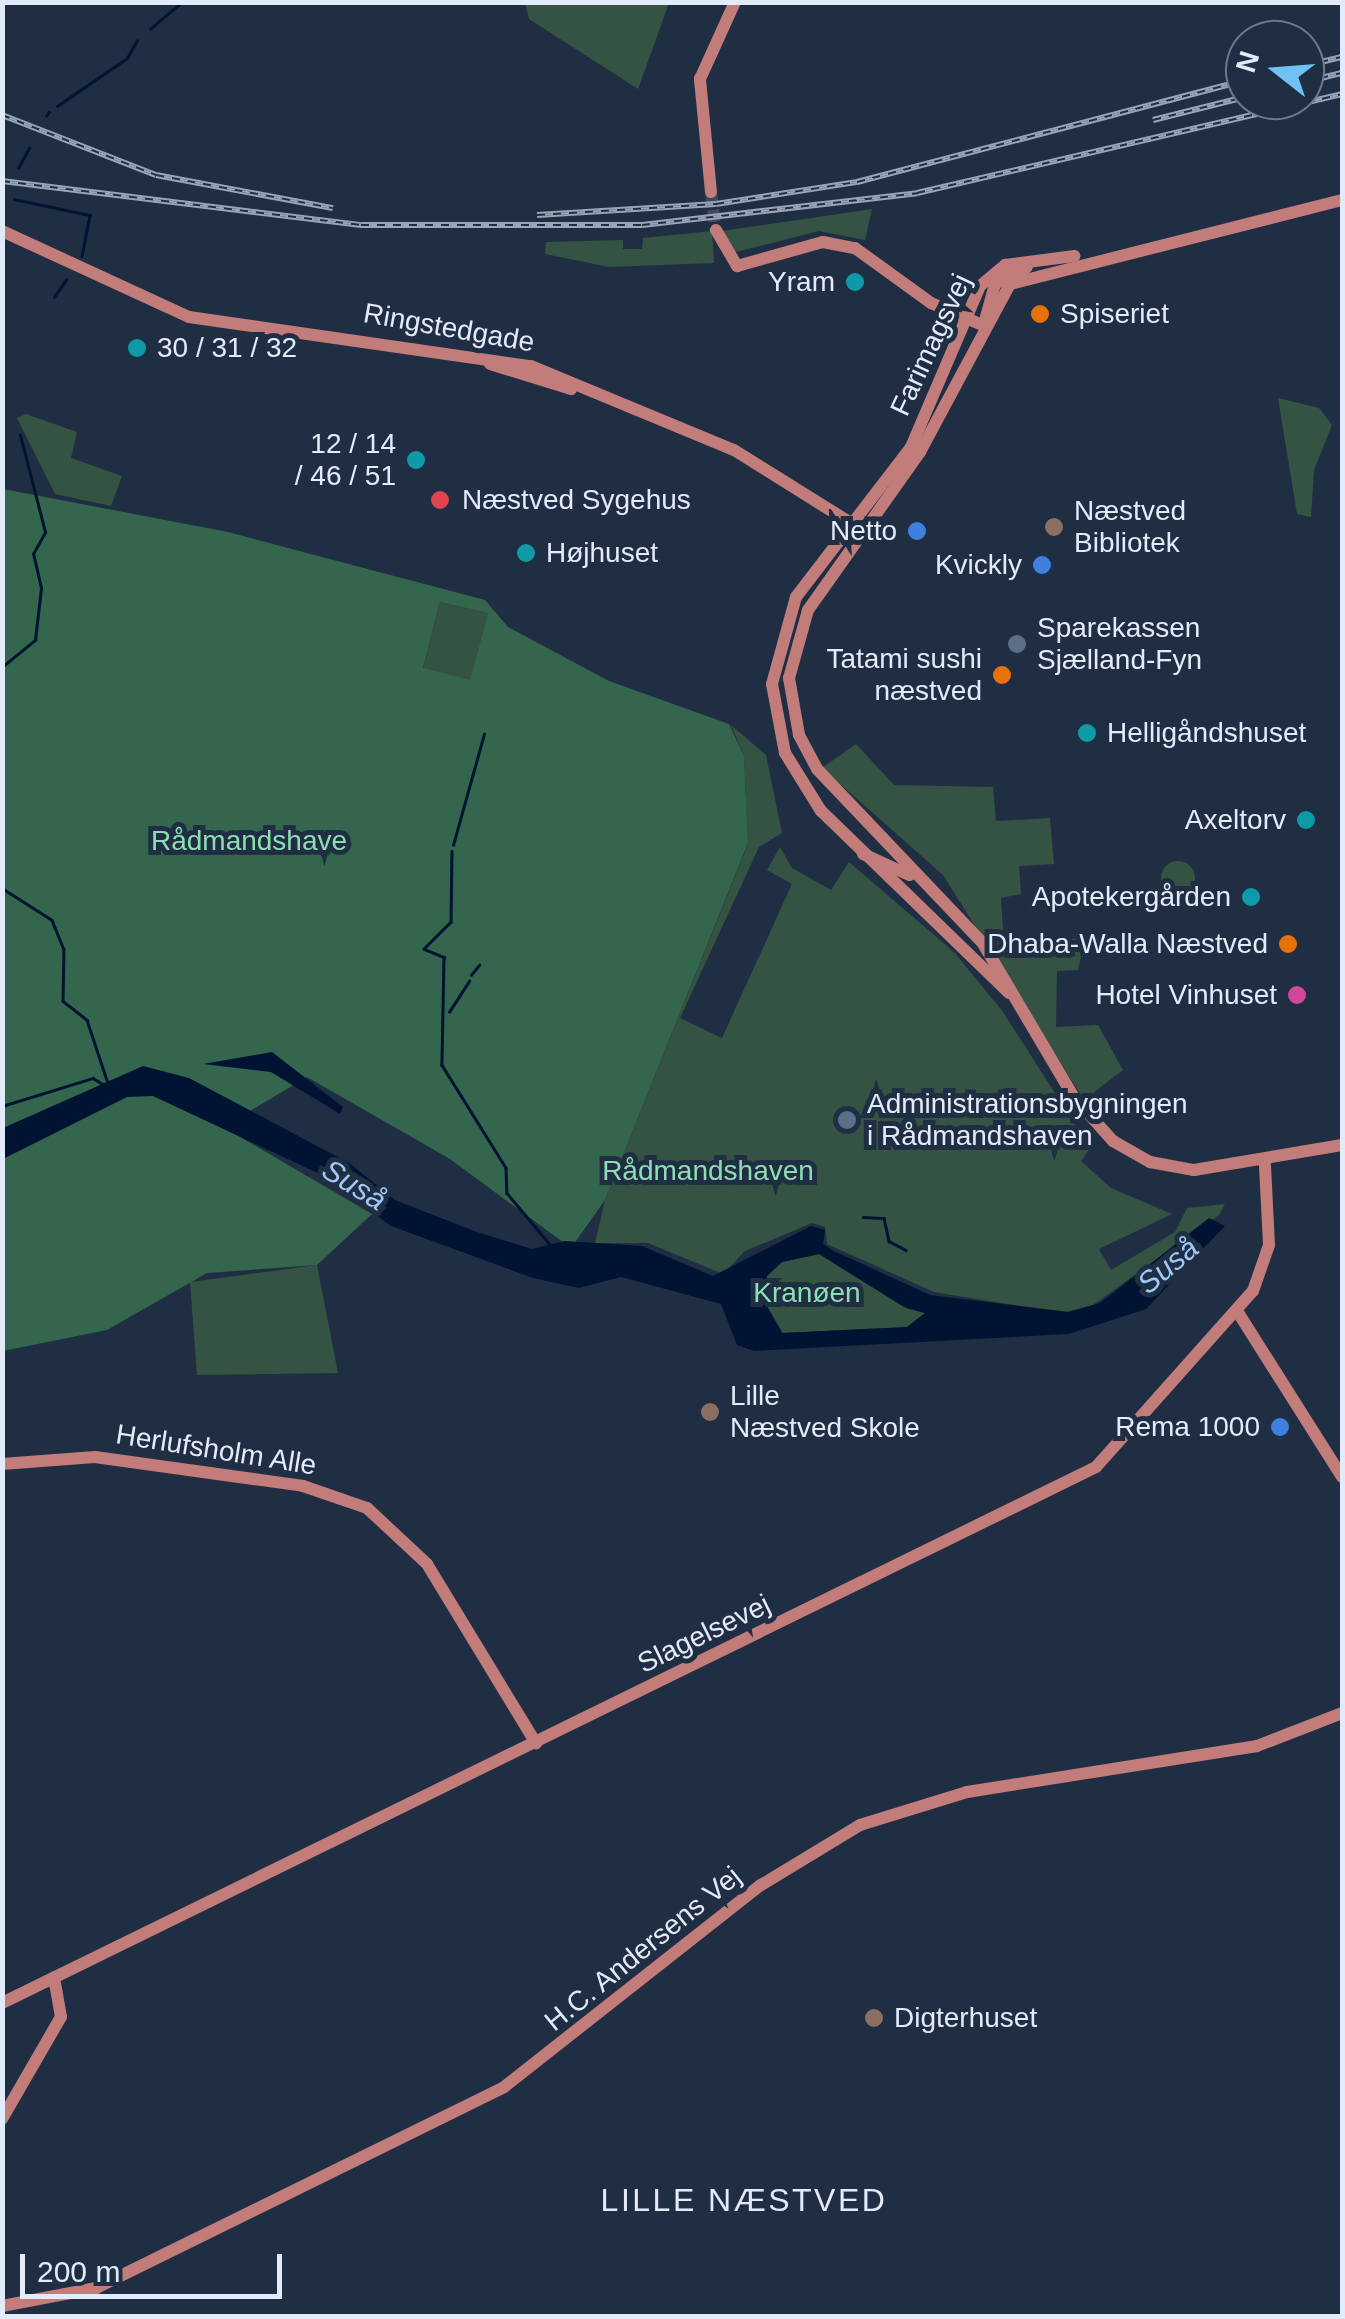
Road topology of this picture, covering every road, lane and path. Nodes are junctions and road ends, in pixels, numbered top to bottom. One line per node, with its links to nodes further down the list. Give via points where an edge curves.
1 (735, 2): 2 (street, via 700,79)
2 (711, 192)
3 (1342, 200): 6 (street, Farimagsvej)
4 (716, 230): 8 (street, via 737,266 822,242 855,248)
5 (2, 231): 11 (street, Ringstedgade, via 189,316 459,353 646,410 734,450)
6 (1097, 256): 7 (street, Farimagsvej); 9 (street, Farimagsvej, via 1010,284)
7 (1049, 257): 8 (street, Farimagsvej, via 991,274); 9 (street, via 996,284)
8 (966, 318): 9 (street); 10 (street, via 970,340); 11 (street, Farimagsvej, via 911,448)
9 (985, 326): 10 (street, Farimagsvej)
10 (935, 424): 12 (street, Farimagsvej)
11 (849, 522): 12 (street); 13 (street, via 796,596 775,652 775,718)
12 (867, 533): 14 (street, via 799,628 791,706 817,770)
13 (810, 796): 14 (street, via 863,842); 15 (street)
14 (891, 848): 16 (street)
15 (863, 854): 16 (street, via 882,856); 17 (street)
16 (956, 910): 17 (street)
17 (1015, 999): 19 (street, via 1081,1107 1128,1152 1172,1169)
18 (1342, 1145): 19 (street)
19 (1265, 1165): 20 (street, Slagelsevej, via 1266,1263)
20 (1238, 1314): 22 (street); 24 (street, Slagelsevej, via 1096,1468)
21 (2, 1464): 24 (street, Herlufsholm Alle, via 95,1457 303,1486 367,1508 427,1564)
22 (1342, 1476)
23 (1342, 1713): 28 (street, H.C. Andersens Vej, via 1257,1746 968,1792 860,1825 776,1874 504,2087 96,2288)
24 (536, 1743): 25 (street, Slagelsevej)
25 (54, 1978): 26 (street, Slagelsevej); 27 (street, via 60,2018)
26 (2, 2003)
27 (2, 2119)
28 (2, 2306)

